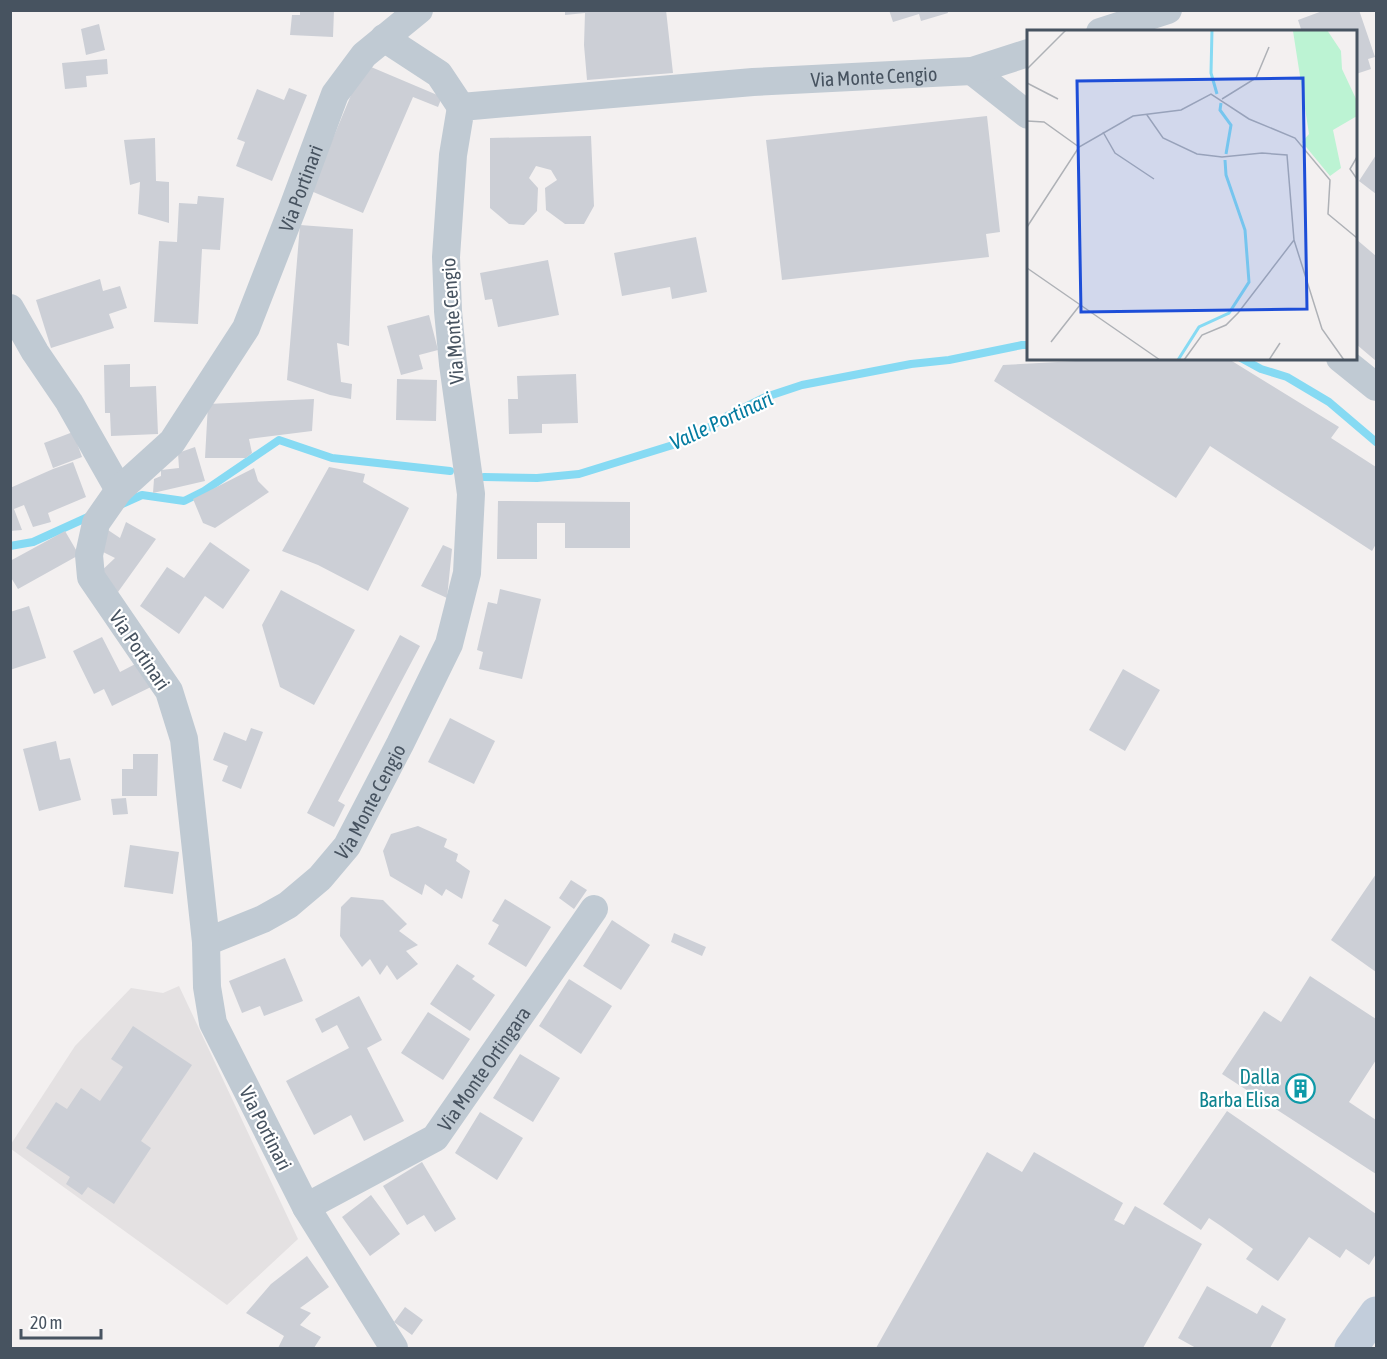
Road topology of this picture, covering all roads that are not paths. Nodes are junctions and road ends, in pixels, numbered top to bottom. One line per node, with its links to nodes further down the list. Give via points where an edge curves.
1 (418, 10): 4 (street, Via Portinari)
2 (1168, 10): 3 (street)
3 (1106, 30)
4 (384, 38): 7 (street, via 439,74); 12 (street, Via Portinari, via 364,55 335,94 246,328 172,442)
5 (1027, 54): 6 (street, Via Monte Cengio)
6 (972, 71): 7 (street, Via Monte Cengio, via 753,82); 8 (street)
7 (461, 107): 14 (street, Via Monte Cengio, via 453,155 446,257 453,364 471,494 467,573 449,644 347,846 320,878 288,905)
8 (1027, 113)
9 (10, 308): 12 (street)
10 (1343, 360): 11 (street)
11 (1377, 387)
12 (119, 490): 14 (street, Via Portinari, via 96,523 89,555 91,577 169,691 175,710 184,739)
13 (594, 909): 15 (street, Via Monte Ortingara, via 435,1138)
14 (206, 942): 15 (street, Via Portinari, via 213,1023)
15 (306, 1207): 17 (street, Via Portinari)
16 (1377, 1313): 18 (main road)
17 (394, 1348)
18 (1351, 1348)

